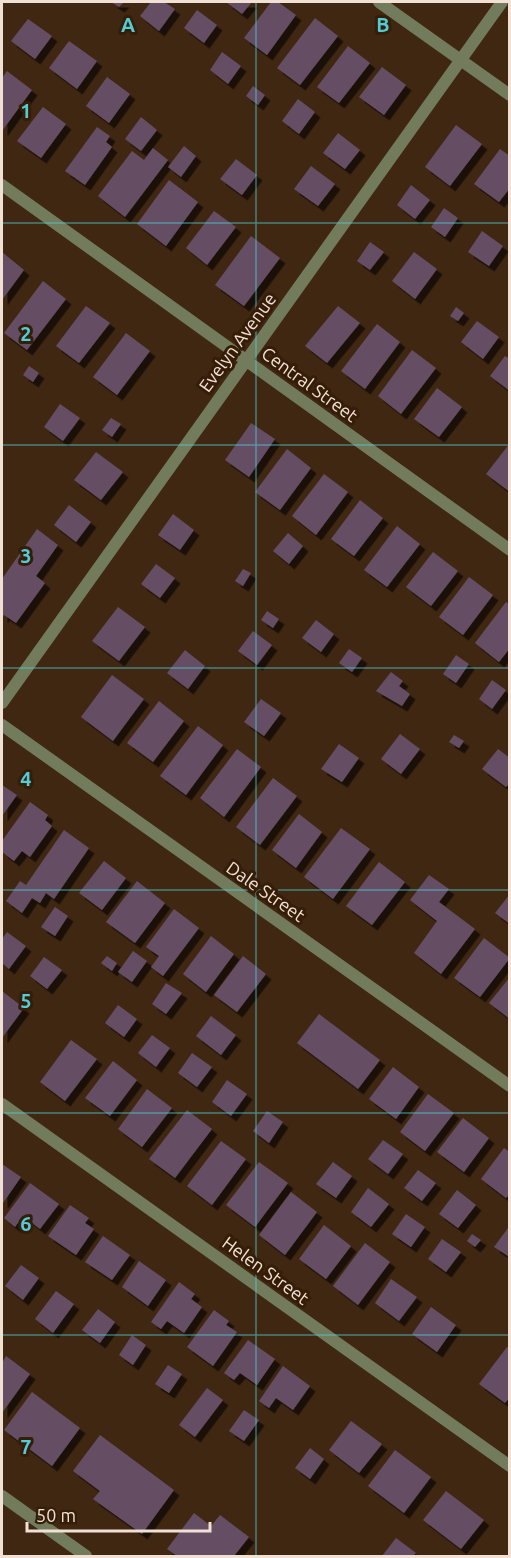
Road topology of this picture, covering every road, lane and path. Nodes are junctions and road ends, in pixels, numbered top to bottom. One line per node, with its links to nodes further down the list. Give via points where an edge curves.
1 (379, 2): 3 (street)
2 (502, 2): 3 (street, Evelyn Avenue)
3 (459, 59): 4 (street); 6 (street, Evelyn Avenue)
4 (510, 95)
5 (2, 185): 6 (street, Central Street)
6 (247, 360): 7 (street, Central Street); 8 (street, Evelyn Avenue)
7 (510, 550)
8 (2, 703)
9 (2, 725): 10 (street, Dale Street)
10 (510, 1086)
11 (2, 1104): 12 (street, Helen Street)
12 (510, 1466)
13 (2, 1496): 14 (street)
14 (86, 1557)

